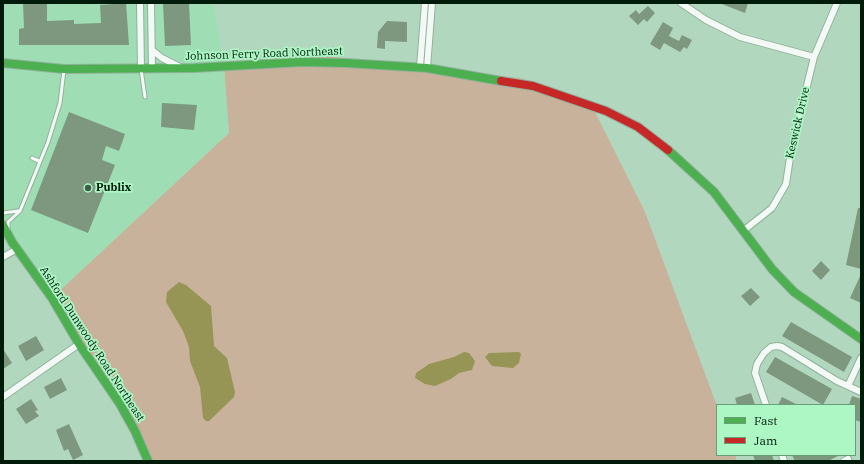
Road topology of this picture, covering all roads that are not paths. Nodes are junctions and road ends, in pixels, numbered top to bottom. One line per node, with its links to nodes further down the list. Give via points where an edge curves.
1 (140, 3): 14 (street)
2 (150, 3): 7 (street)
3 (424, 3): 12 (street)
4 (432, 3): 12 (street)
5 (681, 3): 8 (street, via 706,20 740,37)
6 (837, 3): 8 (street, Keswick Drive)
7 (152, 50): 10 (street); 11 (street)
8 (814, 57): 21 (street, Keswick Drive, via 791,151 786,184 772,208)
9 (3, 63): 13 (main road, Johnson Ferry Road Northeast)
10 (152, 68): 11 (main road, Johnson Ferry Road Northeast); 14 (main road, Johnson Ferry Road Northeast)
11 (182, 68): 12 (main road, Johnson Ferry Road Northeast, via 303,62)
12 (423, 68): 21 (main road, Johnson Ferry Road Northeast, via 533,86 591,104 638,127 672,153 714,192)
13 (64, 69): 14 (main road, Johnson Ferry Road Northeast); 17 (lane, via 60,103)
14 (140, 69): 15 (lane)
15 (145, 97)
16 (32, 158): 17 (lane)
17 (39, 161): 18 (lane)
18 (20, 211): 19 (lane); 20 (lane, via 8,222)
19 (3, 213)
20 (5, 231): 22 (main road, Ashford Dunwoody Road Northeast)
21 (743, 231): 24 (main road, Johnson Ferry Road Northeast, via 772,269 794,292)
22 (17, 249): 23 (street); 25 (main road, Ashford Dunwoody Road Northeast, via 52,298)
23 (3, 258)
24 (861, 339)
25 (79, 344): 29 (street); 31 (main road, Ashford Dunwoody Road Northeast, via 120,404)
26 (861, 358): 27 (street)
27 (848, 386): 28 (street); 30 (street, via 782,347 771,347 757,364 755,373)
28 (861, 392)
29 (3, 397)
30 (766, 404)
31 (148, 461)

